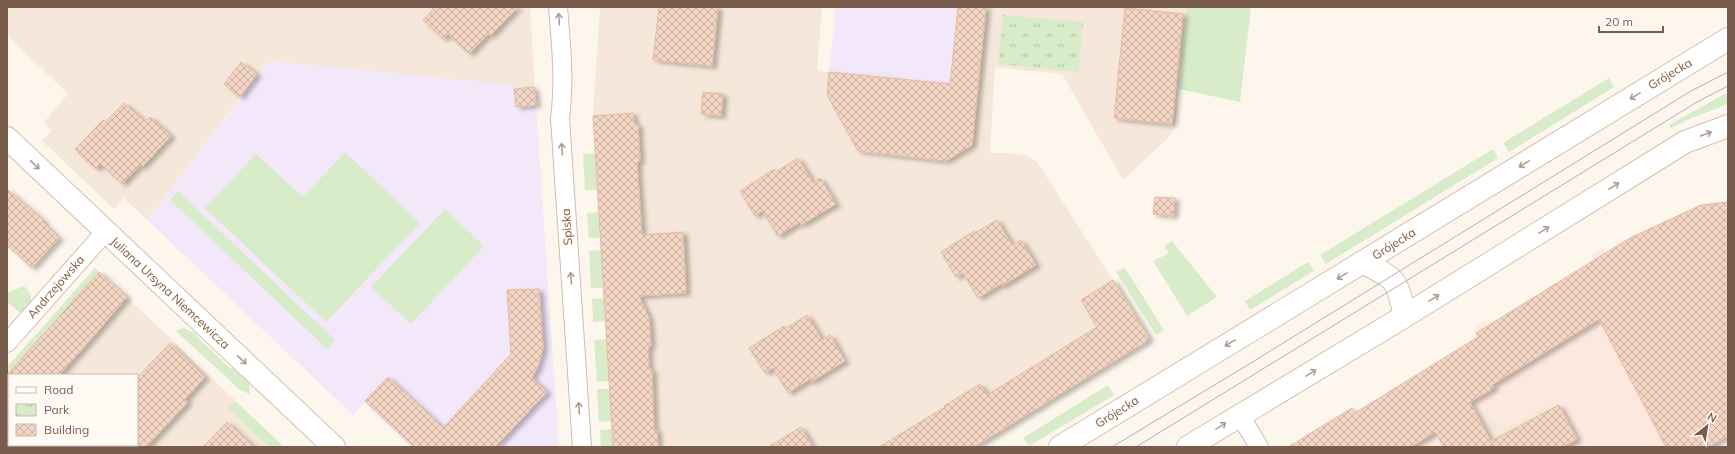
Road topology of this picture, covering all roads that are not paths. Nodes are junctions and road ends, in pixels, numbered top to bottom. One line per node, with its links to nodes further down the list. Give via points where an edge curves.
1 (558, 7): 11 (street, Spiska, one-way to 1, via 560,118 563,76)
2 (1728, 39): 6 (main road, Grójecka, one-way to 6)
3 (1728, 126): 7 (main road, one-way to 3, via 1685,142)
4 (7, 138): 5 (main road, Juliana Ursyna Niemcewicza, one-way to 5)
5 (106, 232): 8 (street, Andrzejowska); 10 (main road, Juliana Ursyna Niemcewicza, one-way to 10)
6 (1364, 262): 7 (main road, via 1390,276 1398,286); 12 (main road, Grójecka, one-way to 12)
7 (1405, 316): 9 (main road, one-way to 7)
8 (7, 343)
9 (1240, 414): 13 (main road, one-way to 9); 14 (street)
10 (334, 447)
11 (582, 447)
12 (1060, 447)
13 (1188, 447)
14 (1259, 447)

